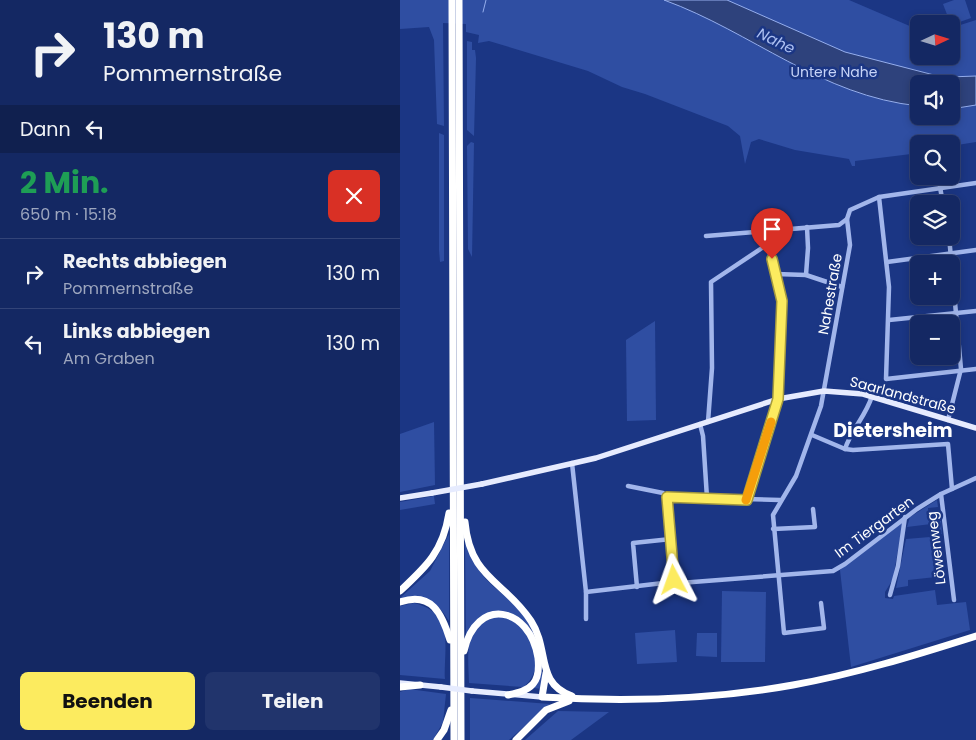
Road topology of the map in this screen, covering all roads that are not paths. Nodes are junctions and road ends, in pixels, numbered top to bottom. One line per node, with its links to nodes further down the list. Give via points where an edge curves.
1 (452, 0): 3 (highway)
2 (459, 0): 3 (highway)
3 (456, 37): 17 (highway)
4 (976, 183): 5 (street)
5 (940, 187): 6 (street); 7 (street)
6 (941, 195)
7 (879, 197): 8 (street, via 850,210); 16 (street)
8 (847, 219): 9 (street, via 839,224); 20 (street, Nahestraße, via 850,245)
9 (806, 227): 10 (street); 19 (street)
10 (764, 231): 11 (street); 12 (street)
11 (706, 236)
12 (768, 244): 18 (street); 30 (street, via 711,282 712,368)
13 (950, 245): 15 (street)
14 (976, 250): 15 (street)
15 (952, 254): 16 (street); 22 (street)
16 (888, 262): 23 (street)
17 (456, 269): 37 (highway); 40 (highway)
18 (776, 274): 19 (street); 28 (street, via 782,301)
19 (806, 275): 20 (street)
20 (842, 288): 26 (street, Nahestraße)
21 (976, 310): 22 (street)
22 (958, 313): 23 (street); 24 (street)
23 (889, 320): 24 (street, via 886,379)
24 (961, 369): 25 (street); 29 (street)
25 (976, 369)
26 (824, 391): 27 (main road, Saarlandstraße); 28 (main road, Saarlandstraße); 33 (street, Nahestraße)
27 (872, 396): 29 (main road, Saarlandstraße); 34 (street)
28 (778, 399): 30 (main road, Saarlandstraße); 45 (street)
29 (948, 420): 32 (main road, Saarlandstraße)
30 (708, 422): 31 (main road, Saarlandstraße)
31 (700, 424): 35 (main road, Saarlandstraße); 44 (street)
32 (976, 428)
33 (812, 435): 34 (street); 46 (street, Nahestraße, via 796,476)
34 (845, 449): 39 (street, via 948,444)
35 (572, 464): 43 (main road, Saarlandstraße, bridge); 55 (street)
36 (976, 478): 39 (street, Im Tiergarten)
37 (461, 482): 63 (highway); 64 (highway, via 470,550 485,574 530,620 540,640)
38 (628, 486): 42 (street, via 664,493)
39 (952, 489): 41 (street, Im Tiergarten)
40 (452, 493): 54 (highway, via 447,526 437,552 424,570); 62 (highway)
41 (941, 494): 48 (street, Im Tiergarten); 57 (street, Löwenweg)
42 (667, 497): 44 (street); 50 (street)
43 (400, 498)
44 (707, 498): 45 (street)
45 (747, 500): 46 (street)
46 (780, 500): 49 (street, Nahestraße, via 773,516)
47 (813, 509): 49 (street, via 815,527)
48 (905, 517): 51 (street, Im Tiergarten, via 832,571); 56 (street)
49 (773, 530): 51 (street, Nahestraße)
50 (670, 539): 52 (street); 53 (street, via 633,543)
51 (780, 575): 52 (street, Im Tiergarten); 59 (street, Nahestraße, via 784,633 824,628)
52 (673, 581): 53 (street, Im Tiergarten)
53 (637, 587): 55 (street, Im Tiergarten)
54 (400, 591)
55 (586, 592): 60 (street)
56 (890, 595)
57 (954, 600)
58 (400, 602): 62 (highway, via 416,600 434,607 443,617)
59 (821, 603)
60 (586, 619)
61 (976, 637): 71 (highway, via 863,670 768,689 688,698)
62 (453, 647): 72 (highway)
63 (461, 664): 68 (highway, via 467,637 479,622 498,614 516,618 531,636 537,653 538,672 529,687); 75 (highway)
64 (546, 673): 69 (highway); 71 (highway, via 559,691)
65 (400, 683): 66 (main road)
66 (420, 685): 67 (highway); 68 (main road, bridge)
67 (400, 687)
68 (508, 695): 69 (main road)
69 (542, 698): 70 (highway)
70 (576, 699): 71 (highway); 76 (highway, via 546,710)
71 (587, 700)
72 (454, 702): 73 (highway, via 448,722); 74 (highway)
73 (437, 740)
74 (454, 740)
75 (461, 740)
76 (516, 740)

